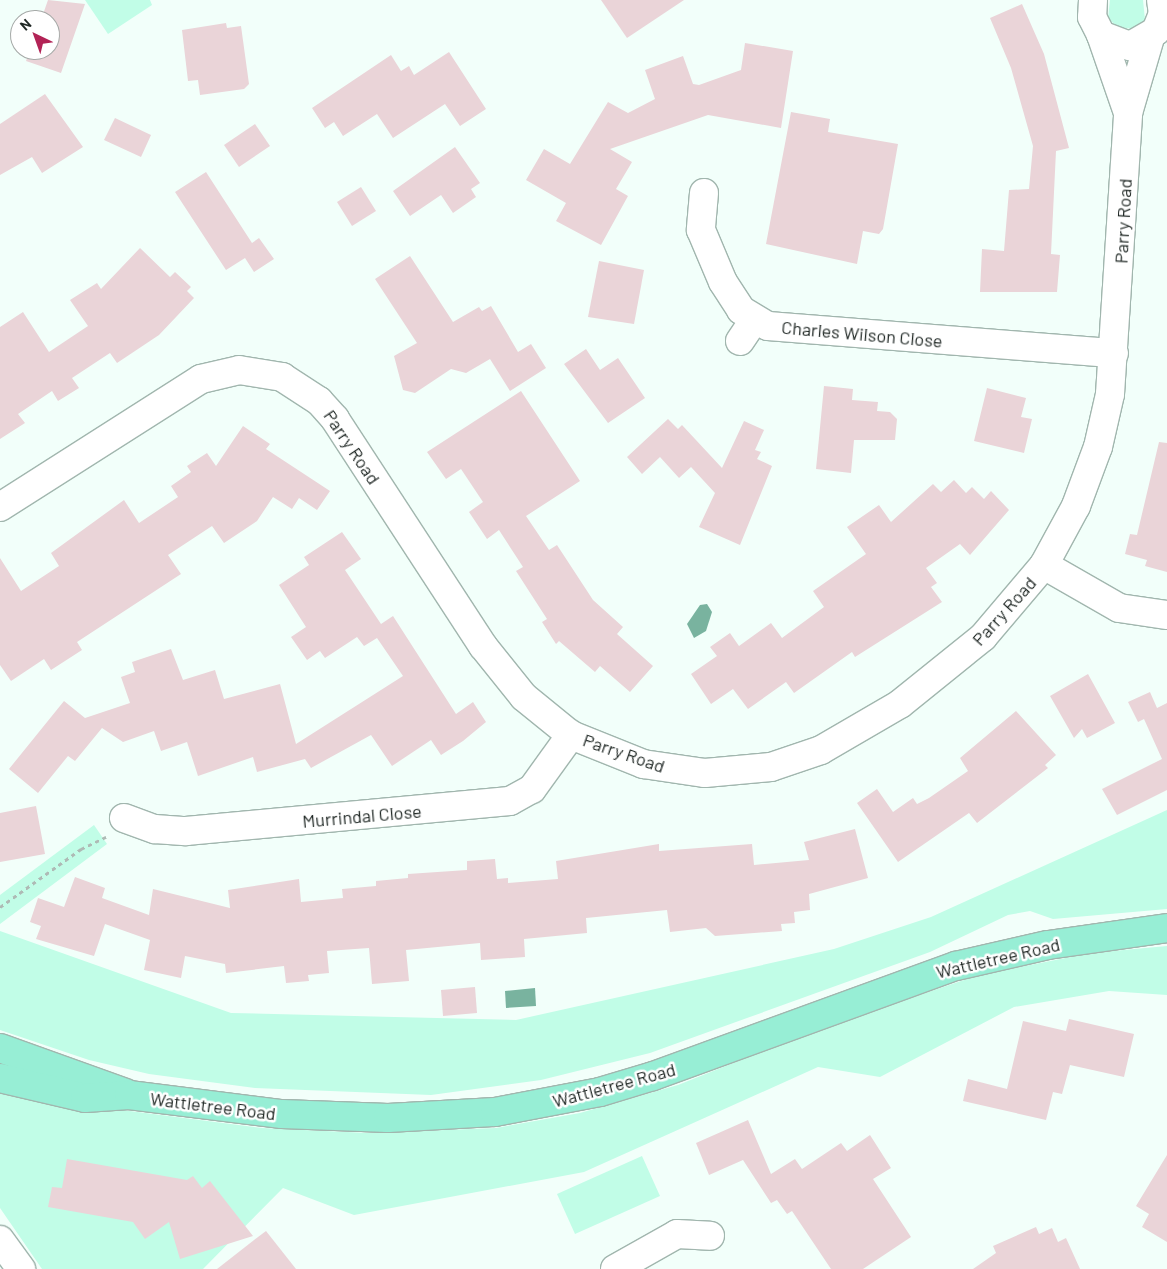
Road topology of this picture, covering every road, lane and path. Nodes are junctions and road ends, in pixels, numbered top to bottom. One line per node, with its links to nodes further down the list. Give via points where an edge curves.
1 (1093, 0): 3 (street, Parry Road, via 1092,17)
2 (1159, 20): 3 (street, via 1130,46); 4 (street, Parry Road)
3 (1101, 35): 4 (street, Parry Road)
4 (1128, 113): 6 (street, Parry Road)
5 (704, 193): 6 (street, Charles Wilson Close, via 699,218 707,247 747,331 783,328)
6 (1114, 353): 8 (street, Parry Road, via 1105,421 1088,476)
7 (0, 507): 10 (street, Parry Road, via 201,379 239,370 282,377 319,401 335,419 493,659 524,696)
8 (1044, 565): 9 (street, via 1119,608); 10 (street, Parry Road, via 989,632 929,683 847,738 798,759 738,772 677,770 619,756)
9 (1167, 615)
10 (571, 735): 11 (street, Murrindal Close, via 532,789 510,801 186,831 155,829)
11 (124, 818): 12 (path, via 104,838 81,849)
12 (0, 907)
13 (1167, 928): 15 (main road, Wattletree Road)
14 (1167, 938): 15 (main road, Wattletree Road)
15 (1080, 940): 18 (main road, Wattletree Road, via 956,966 701,1060 544,1104 439,1116 336,1117 224,1109)
16 (0, 1048): 18 (main road, Wattletree Road)
17 (0, 1078): 18 (main road, Wattletree Road, via 85,1098)
18 (129, 1096)
19 (710, 1236): 22 (street, via 677,1234)
20 (0, 1240): 21 (street)
21 (21, 1269)
22 (616, 1269)

